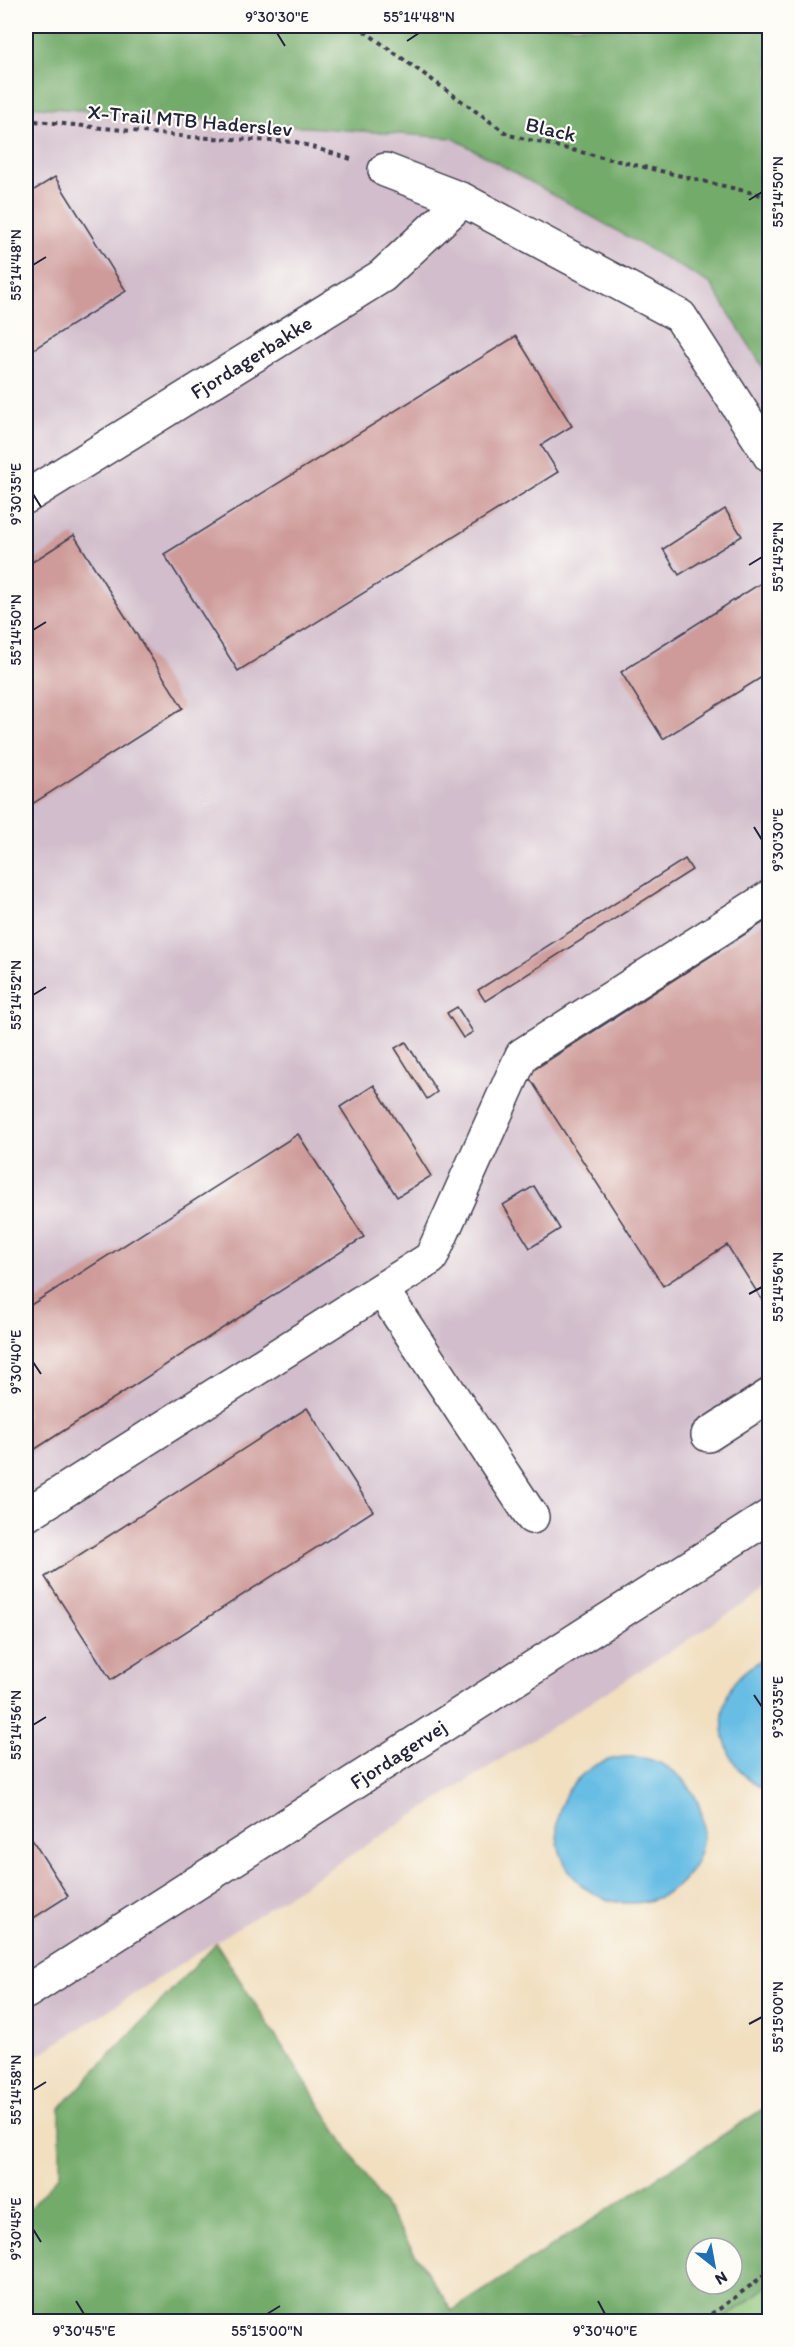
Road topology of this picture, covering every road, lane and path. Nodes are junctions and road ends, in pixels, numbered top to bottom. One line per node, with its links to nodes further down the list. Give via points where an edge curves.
1 (357, 26): 4 (path, Black, via 509,135)
2 (26, 120): 3 (path, X-Trail MTB Haderslev, via 190,137 296,142)
3 (385, 170): 5 (street)
4 (770, 197)
5 (463, 200): 6 (street, via 680,316); 7 (street, Fjordagerbakke, via 382,276)
6 (770, 456)
7 (26, 497)
8 (770, 897): 9 (street, via 522,1055 431,1258)
9 (382, 1290): 12 (street); 14 (street)
10 (770, 1395): 11 (street)
11 (708, 1435)
12 (26, 1515)
13 (770, 1516): 15 (street, Fjordagervej)
14 (532, 1517)
15 (26, 1992)
16 (770, 2271): 17 (path)
17 (696, 2322)

